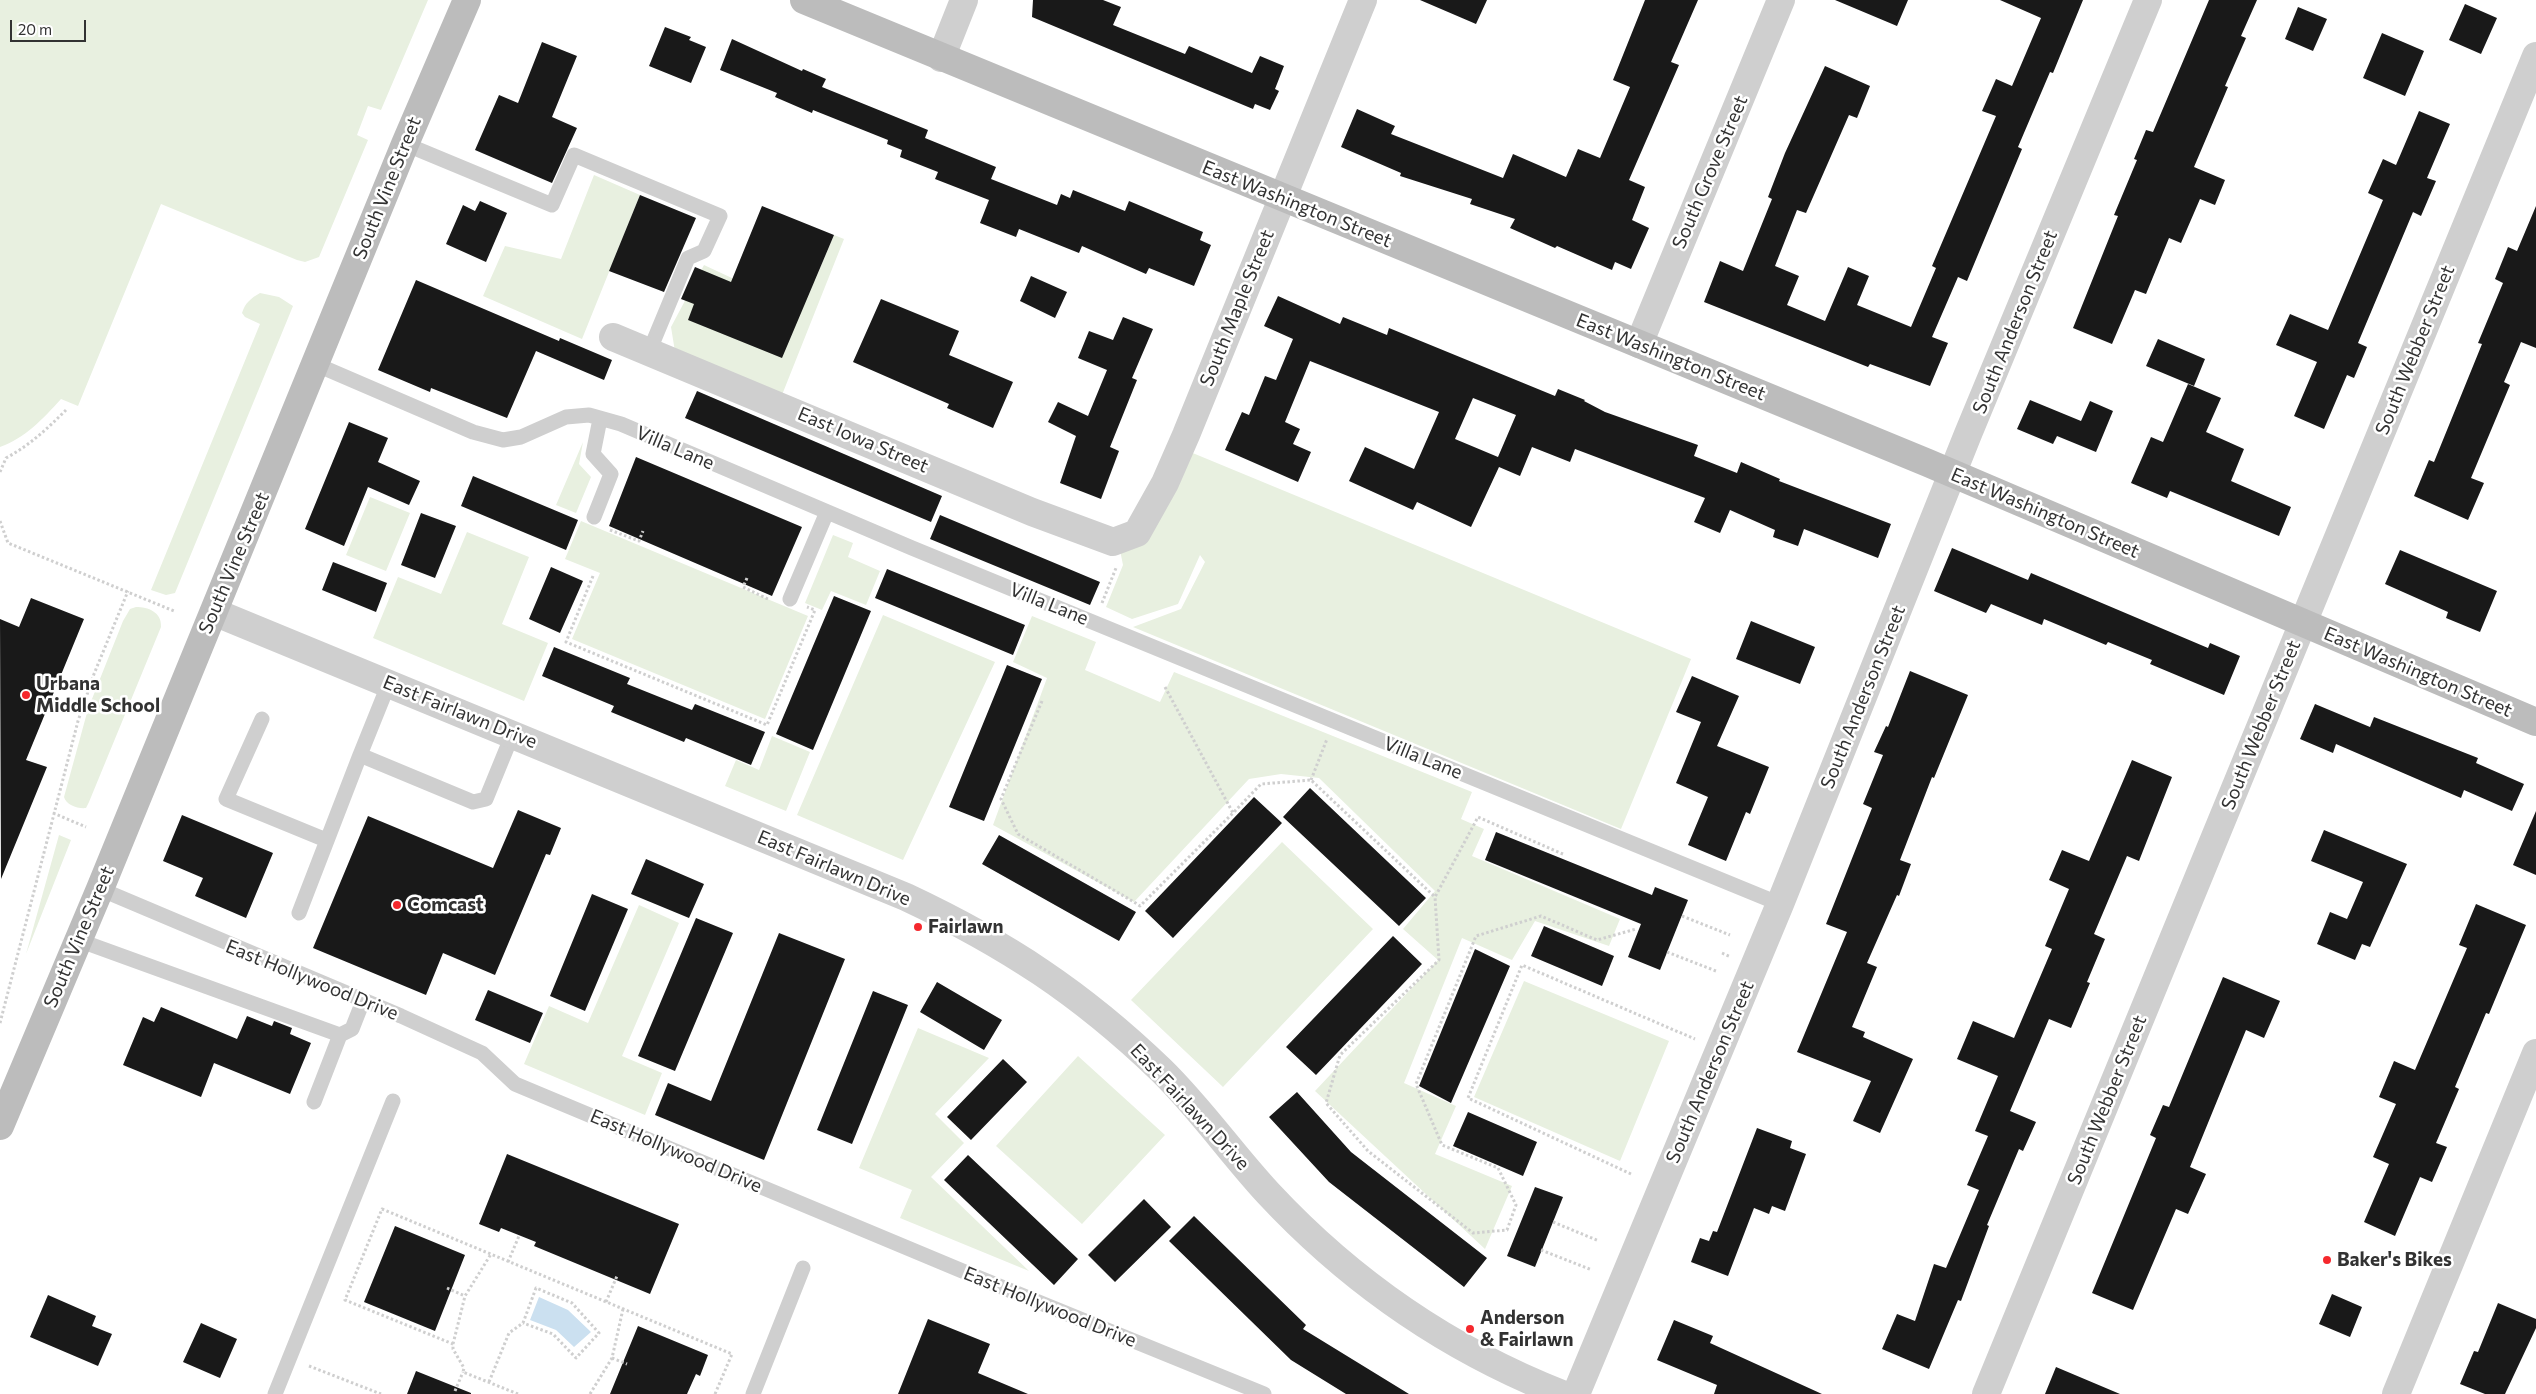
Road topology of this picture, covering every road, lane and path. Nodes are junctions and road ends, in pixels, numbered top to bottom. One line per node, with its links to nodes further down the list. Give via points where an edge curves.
1 (467, 0): 9 (main road, South Vine Street)
2 (804, 0): 8 (main road, East Washington Street)
3 (964, 0): 8 (street)
4 (1362, 0): 10 (street, South Maple Street)
5 (1781, 0): 12 (street, South Grove Street)
6 (2148, 0): 18 (street, South Anderson Street)
7 (2536, 56): 31 (street, South Webber Street)
8 (941, 58): 10 (main road, East Washington Street)
9 (405, 144): 13 (lane, via 552,206 574,155 720,216 704,251 688,258); 14 (main road, South Vine Street)
10 (1281, 198): 12 (main road, East Washington Street); 23 (street, South Maple Street, via 1165,483 1137,533)
11 (613, 337): 13 (street, East Iowa Street)
12 (1639, 344): 18 (main road, East Washington Street)
13 (649, 352): 23 (street, East Iowa Street, via 1032,512)
14 (315, 364): 16 (lane, Villa Lane, via 473,432 503,440 521,437 566,417 589,415); 29 (main road, South Vine Street)
15 (66, 410): 17 (path, via 39,437 6,458)
16 (600, 419): 19 (lane, Villa Lane, via 621,424); 20 (lane, via 593,454 611,474)
17 (0, 472)
18 (1953, 474): 31 (main road, East Washington Street); 48 (street, South Anderson Street)
19 (827, 512): 27 (lane); 30 (lane, Villa Lane)
20 (594, 517): 22 (path, via 605,528 640,541)
21 (0, 521): 26 (path, via 8,542)
22 (643, 531)
23 (1114, 542): 30 (path, via 1116,570)
24 (593, 576): 27 (path, via 566,642 767,725 815,610)
25 (747, 578): 27 (path, via 743,587 771,600)
26 (128, 591): 28 (path); 42 (path, via 81,713)
27 (790, 599)
28 (174, 611)
29 (214, 612): 32 (street, East Fairlawn Drive); 46 (main road, South Vine Street)
30 (1094, 622): 36 (lane, Villa Lane)
31 (2302, 622): 37 (main road, East Washington Street); 96 (street, South Webber Street)
32 (389, 683): 38 (street, East Fairlawn Drive); 39 (lane)
33 (1166, 687): 41 (path)
34 (1042, 701): 41 (path, via 1001,799 1018,834 1140,906)
35 (262, 719): 44 (lane, via 226,799)
36 (1334, 722): 40 (path); 48 (lane, Villa Lane)
37 (2536, 722)
38 (513, 733): 39 (lane, via 486,799 473,802); 94 (street, East Fairlawn Drive, via 906,898 1020,956 1105,1019 1162,1071 1266,1192 1316,1243 1353,1274 1415,1318 1482,1358)
39 (360, 755): 44 (lane)
40 (1311, 780): 41 (path, via 1261,784); 47 (path)
41 (1233, 812)
42 (53, 813): 43 (path); 57 (path)
43 (86, 827)
44 (326, 840): 49 (lane)
45 (1564, 854): 47 (path, via 1478,817)
46 (100, 889): 53 (main road, South Vine Street); 56 (lane, East Hollywood Drive)
47 (1435, 897): 51 (path, via 1439,960 1340,1055 1326,1103 1368,1151 1474,1233 1507,1230 1516,1205 1498,1168 1442,1144 1416,1084 1476,936 1541,916 1597,940)
48 (1780, 904): 95 (street, South Anderson Street)
49 (299, 913)
50 (1682, 916): 52 (path)
51 (1636, 929)
52 (1730, 935)
53 (78, 940): 58 (lane); 63 (main road, South Vine Street)
54 (1667, 952): 55 (path)
55 (1716, 971)
56 (364, 1001): 58 (lane, via 352,1029); 93 (lane, East Hollywood Drive, via 482,1053 515,1084)
57 (0, 1023)
58 (340, 1035): 62 (lane)
59 (1688, 1036): 64 (path, via 1522,965 1468,1098)
60 (2536, 1053): 97 (street)
61 (393, 1101): 87 (lane)
62 (314, 1102)
63 (0, 1126)
64 (1631, 1174)
65 (1553, 1222): 67 (path)
66 (519, 1236): 70 (path)
67 (1599, 1241)
68 (1541, 1250): 72 (path)
69 (491, 1254): 70 (path); 75 (path); 79 (path, via 382,1209 346,1300)
70 (508, 1262): 76 (path)
71 (803, 1268): 92 (lane)
72 (1592, 1270)
73 (617, 1276): 76 (path)
74 (447, 1288): 75 (path)
75 (466, 1296): 79 (path)
76 (606, 1302): 77 (path)
77 (623, 1309): 80 (path); 91 (path, via 732,1354)
78 (523, 1323): 78 (path, via 536,1288 572,1303 599,1333 576,1358 553,1334); 84 (path, via 509,1333)
79 (454, 1344): 83 (path)
80 (612, 1358): 81 (path); 90 (path)
81 (627, 1364)
82 (304, 1368): 88 (path, via 311,1365)
83 (463, 1372): 84 (path); 85 (path)
84 (489, 1382): 86 (path)
85 (455, 1391)
86 (512, 1393): 89 (path)
87 (275, 1394)
88 (381, 1394)
89 (518, 1394)
90 (590, 1394)
91 (715, 1394)
92 (753, 1394)
93 (1264, 1394)
94 (1562, 1394)
95 (1576, 1394)
96 (1986, 1394)
97 (2396, 1394)

